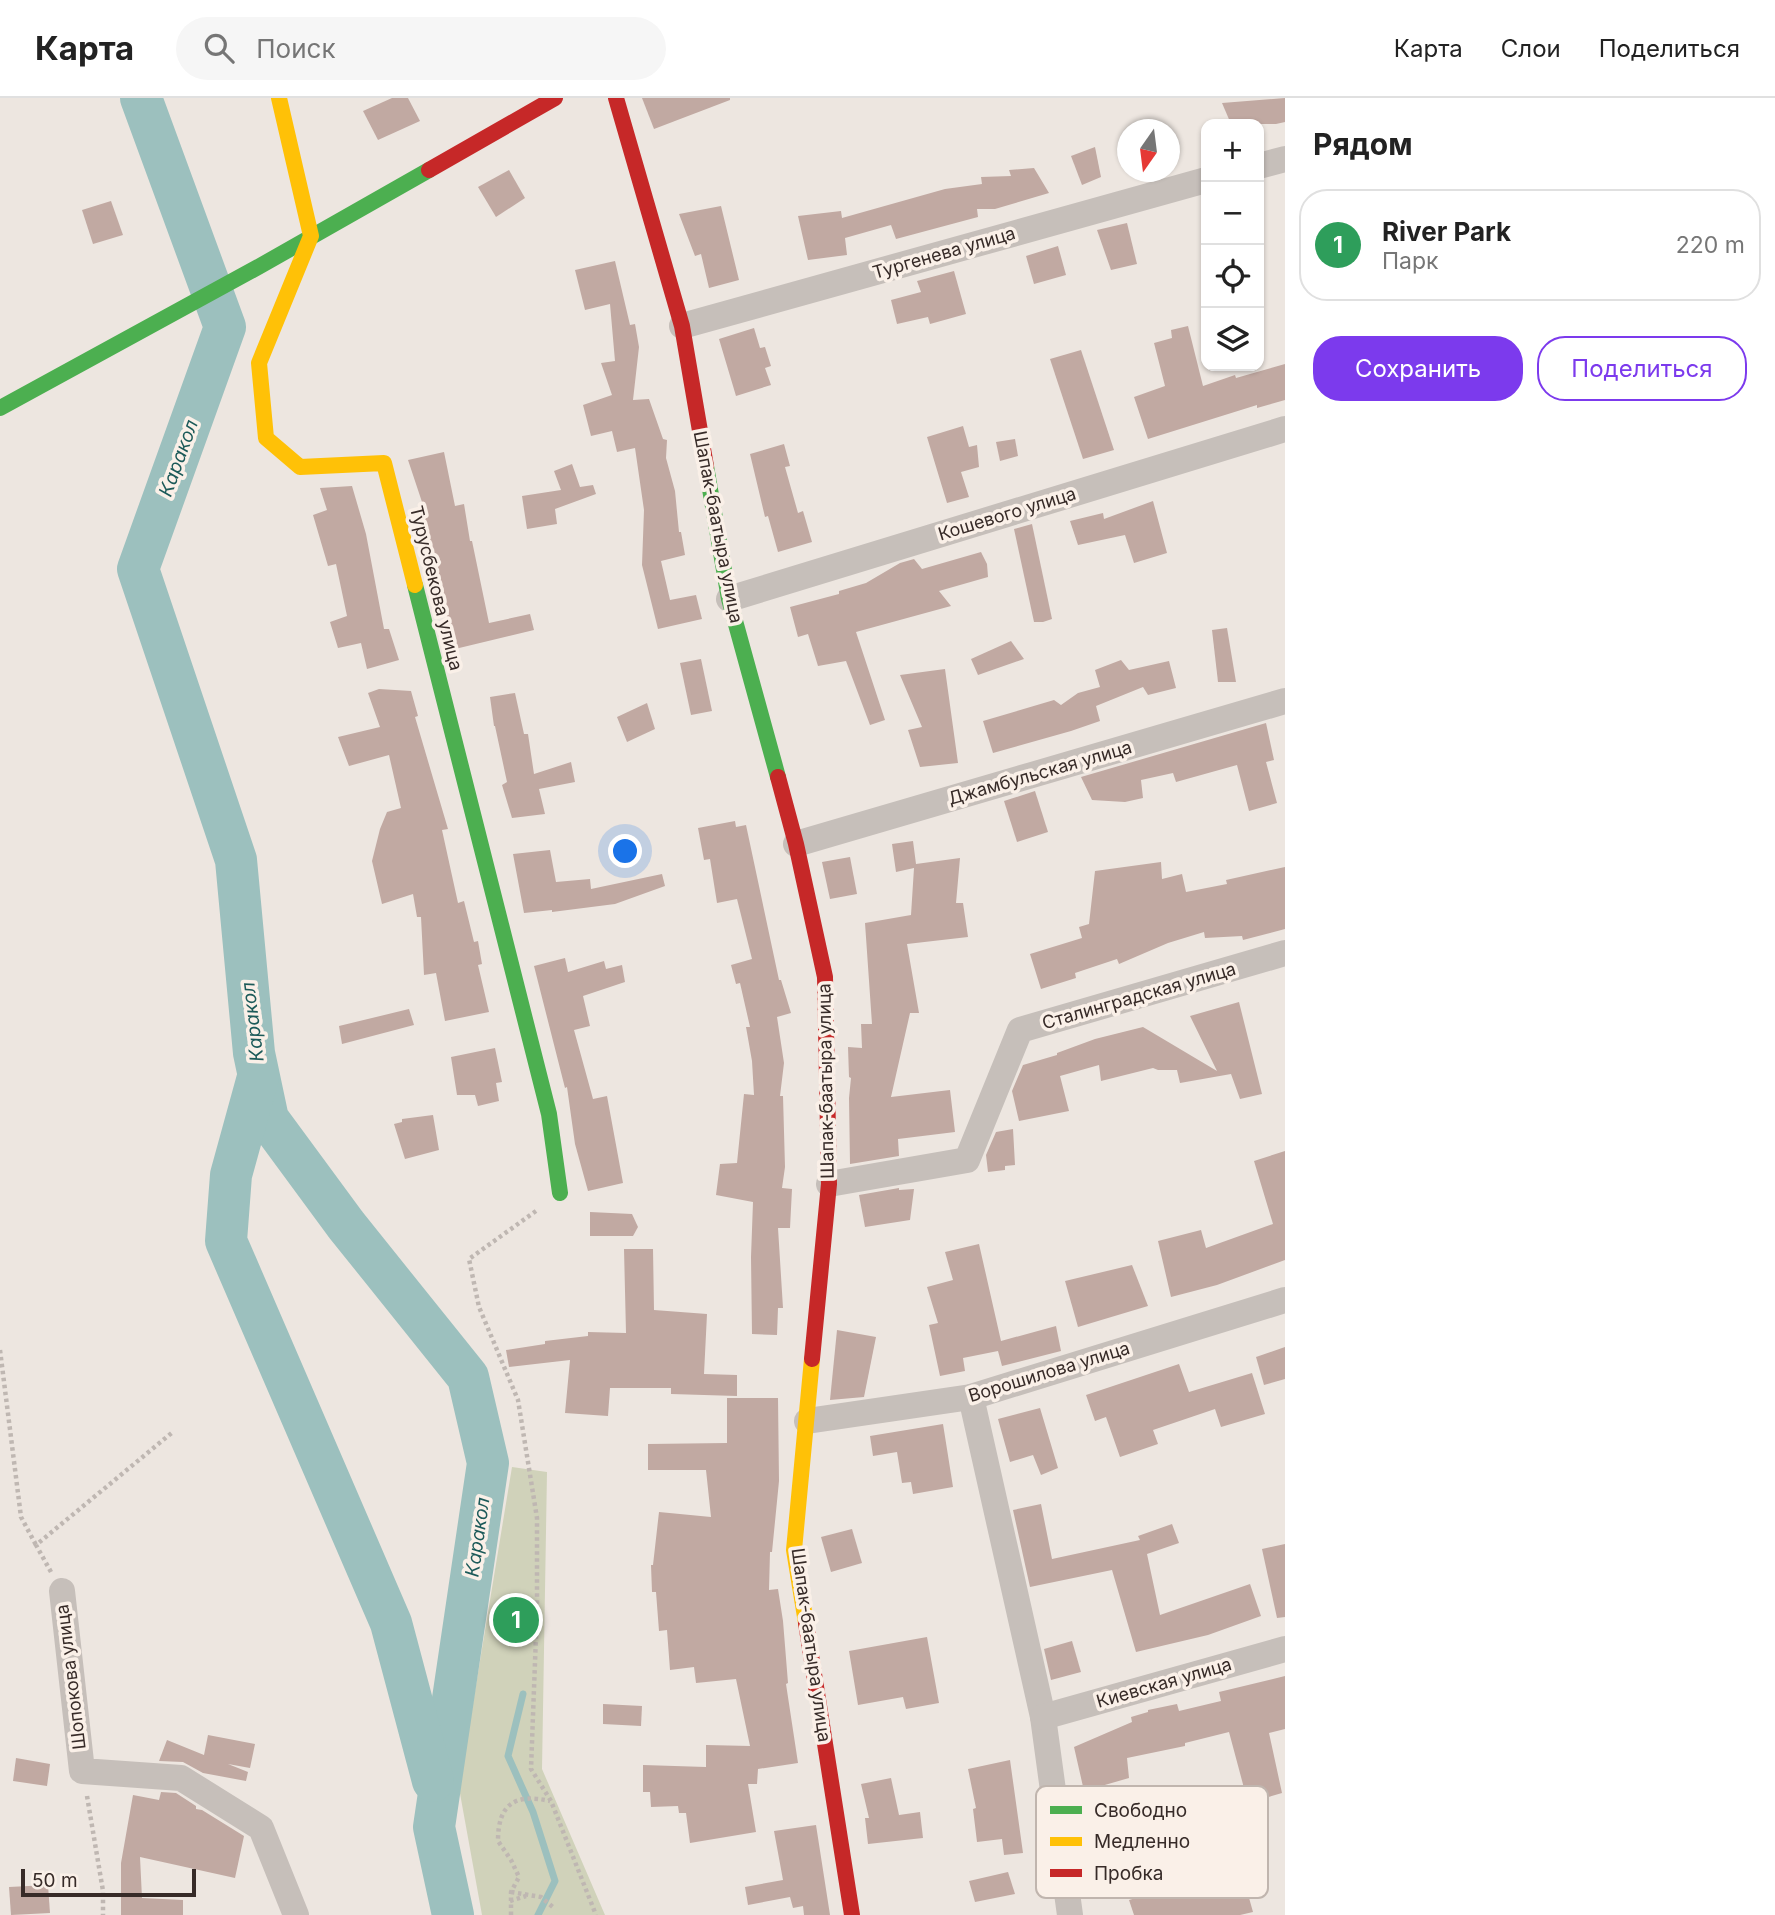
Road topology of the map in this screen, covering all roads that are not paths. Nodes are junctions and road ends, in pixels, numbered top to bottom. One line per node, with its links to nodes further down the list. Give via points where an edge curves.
1 (279, 98): 7 (street)
2 (555, 98): 7 (street)
3 (616, 98): 8 (street, Шапак-баатыра улица)
4 (1285, 159): 5 (street)
5 (1264, 165)
6 (1201, 181): 8 (street, Тургенева улица)
7 (311, 236): 9 (street); 16 (street, Турусбекова улица, via 259,363 266,438 300,467 384,463 549,1114)
8 (682, 326): 11 (street, Шапак-баатыра улица)
9 (0, 408)
10 (1285, 429): 11 (street, Кошевого улица)
11 (729, 599): 13 (street, Шапак-баатыра улица)
12 (1285, 701): 13 (street, Джамбульская улица)
13 (796, 844): 15 (street, Шапак-баатыра улица, via 825,977)
14 (1285, 953): 15 (street, Сталинградская улица, via 1020,1030 967,1160)
15 (829, 1184): 19 (street, Шапак-баатыра улица)
16 (560, 1193)
17 (1285, 1300): 18 (street, Ворошилова улица)
18 (971, 1397): 19 (street, Ворошилова улица); 22 (street)
19 (807, 1421): 25 (street, Шапак-баатыра улица, via 794,1550)
20 (62, 1591): 24 (street, Шопокова улица, via 82,1771 181,1778 261,1828)
21 (1285, 1649): 22 (street, Киевская улица)
22 (1043, 1717): 23 (street)
23 (1052, 1786)
24 (296, 1915)
25 (852, 1915)

